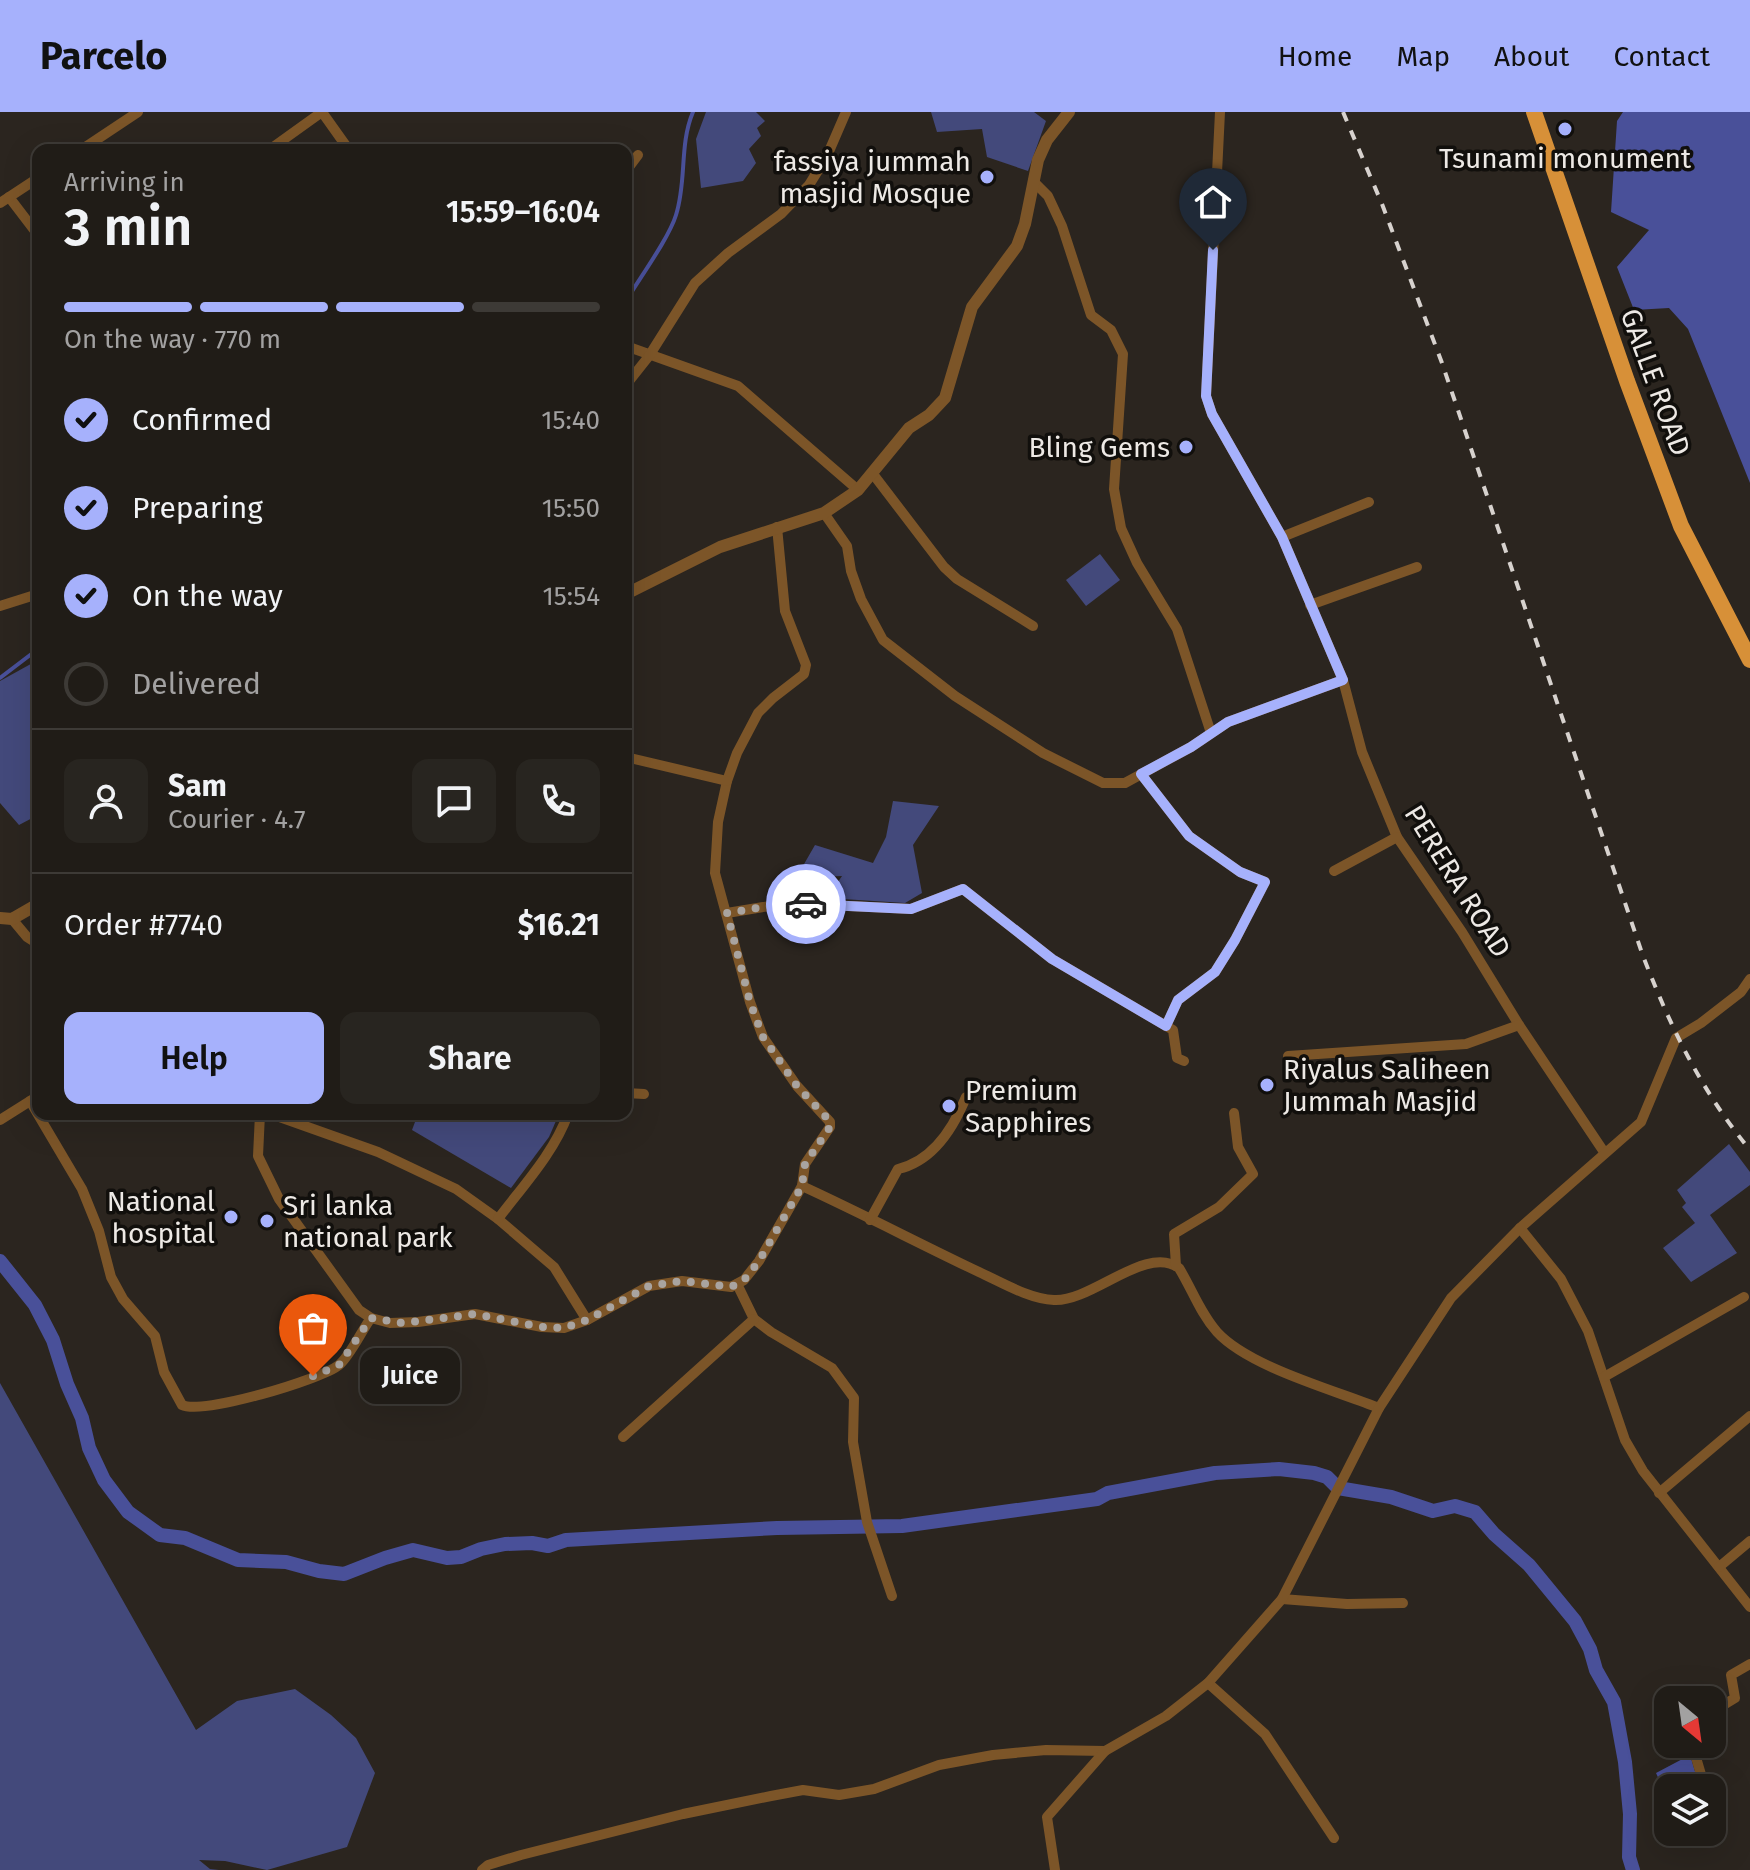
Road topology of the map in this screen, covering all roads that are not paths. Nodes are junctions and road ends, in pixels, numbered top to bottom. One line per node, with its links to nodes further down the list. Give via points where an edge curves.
1 (138, 112): 7 (street)
2 (322, 112): 8 (street); 9 (street)
3 (846, 112): 17 (street, via 809,185 695,283)
4 (1069, 112): 12 (street, via 1047,140)
5 (1220, 112): 24 (street, PERERA ROAD, via 1206,396)
6 (1534, 112): 31 (highway, GALLE ROAD, via 1681,526)
7 (90, 144)
8 (277, 144)
9 (345, 144)
10 (638, 155): 11 (street)
11 (632, 163)
12 (1033, 181): 19 (street, via 1017,246 972,307 945,398 909,428); 33 (street, via 1048,196 1062,226 1091,315 1111,330 1123,354 1114,489 1121,528 1177,629)
13 (32, 182): 14 (street)
14 (5, 200): 15 (street)
15 (32, 229)
16 (632, 349): 17 (street)
17 (649, 356): 18 (street); 20 (street, via 738,386)
18 (632, 377)
19 (873, 474): 20 (street); 30 (street, via 944,567)
20 (858, 490): 22 (street)
21 (1369, 502): 24 (street)
22 (824, 513): 23 (street); 35 (street, via 847,546 851,571 874,627 930,679 1032,746 1103,783 1125,783)
23 (777, 527): 26 (street, via 720,547); 36 (street, via 785,611 806,665 804,674 751,724)
24 (1282, 537): 28 (street, PERERA ROAD)
25 (1417, 567): 28 (street)
26 (632, 591)
27 (32, 596): 29 (street)
28 (1310, 605): 32 (street, PERERA ROAD)
29 (0, 606)
30 (1033, 626)
31 (1750, 660)
32 (1343, 680): 33 (street); 37 (street, PERERA ROAD, via 1362,752)
33 (1211, 733): 35 (street)
34 (632, 761): 36 (street)
35 (1141, 774): 45 (street, via 1189,836 1240,872 1265,882 1215,972 1196,979)
36 (727, 781): 40 (street, via 715,873)
37 (1397, 837): 38 (street); 44 (street, PERERA ROAD)
38 (1334, 871)
39 (32, 907): 41 (street)
40 (727, 913): 45 (street, via 788,903 911,909 963,889 1052,959); 59 (street, via 763,1037 830,1122 805,1164)
41 (6, 919): 42 (street)
42 (32, 940)
43 (1750, 979): 58 (street, via 1741,992 1676,1038 1641,1122)
44 (1519, 1025): 46 (street, via 1466,1044); 58 (street, PERERA ROAD)
45 (1166, 1026): 47 (street, via 1173,1030 1177,1058)
46 (1288, 1056)
47 (1184, 1061)
48 (632, 1093): 49 (street)
49 (644, 1094)
50 (966, 1097): 61 (street, via 930,1153 898,1169)
51 (32, 1100): 53 (street)
52 (1234, 1113): 63 (street, via 1238,1147 1253,1174 1219,1207 1174,1234)
53 (0, 1120)
54 (45, 1120): 66 (street, via 82,1189 111,1277 155,1336 164,1372 182,1405 199,1408 287,1388 339,1365)
55 (260, 1120): 66 (street, via 257,1150 264,1172 313,1250)
56 (287, 1120): 60 (street, via 414,1167)
57 (566, 1120): 60 (street)
58 (1604, 1152): 62 (street)
59 (802, 1186): 61 (street); 64 (street, via 759,1261)
60 (498, 1219): 68 (street, via 554,1267)
61 (870, 1220): 63 (street, via 1049,1300 1078,1296 1156,1262)
62 (1520, 1228): 69 (street, via 1561,1279); 70 (street, via 1451,1298)
63 (1176, 1266): 70 (street, via 1206,1318 1233,1345 1290,1375)
64 (737, 1284): 67 (street); 68 (street, via 663,1283)
65 (1744, 1297): 69 (street)
66 (371, 1318): 68 (street, via 403,1323 475,1314 554,1328)
67 (754, 1319): 72 (street); 76 (street, via 832,1368 854,1398 853,1442 868,1527)
68 (587, 1320)
69 (1604, 1377): 73 (street, via 1625,1440)
70 (1379, 1408): 77 (street)
71 (1750, 1416): 73 (street)
72 (623, 1437)
73 (1659, 1493): 75 (street)
74 (1750, 1541): 75 (street)
75 (1719, 1567): 79 (street)
76 (892, 1596)
77 (1282, 1599): 78 (street); 81 (street)
78 (1403, 1603)
79 (1750, 1607)
80 (1750, 1664): 82 (street, via 1731,1675 1735,1698)
81 (1208, 1683): 83 (street, via 1166,1716); 84 (street, via 1265,1734)
82 (1726, 1703)
83 (1105, 1751): 85 (street, via 993,1755 939,1765 874,1789 771,1796 550,1848); 86 (street, via 1047,1817)
84 (1334, 1838)
85 (482, 1870)
86 (1055, 1870)

